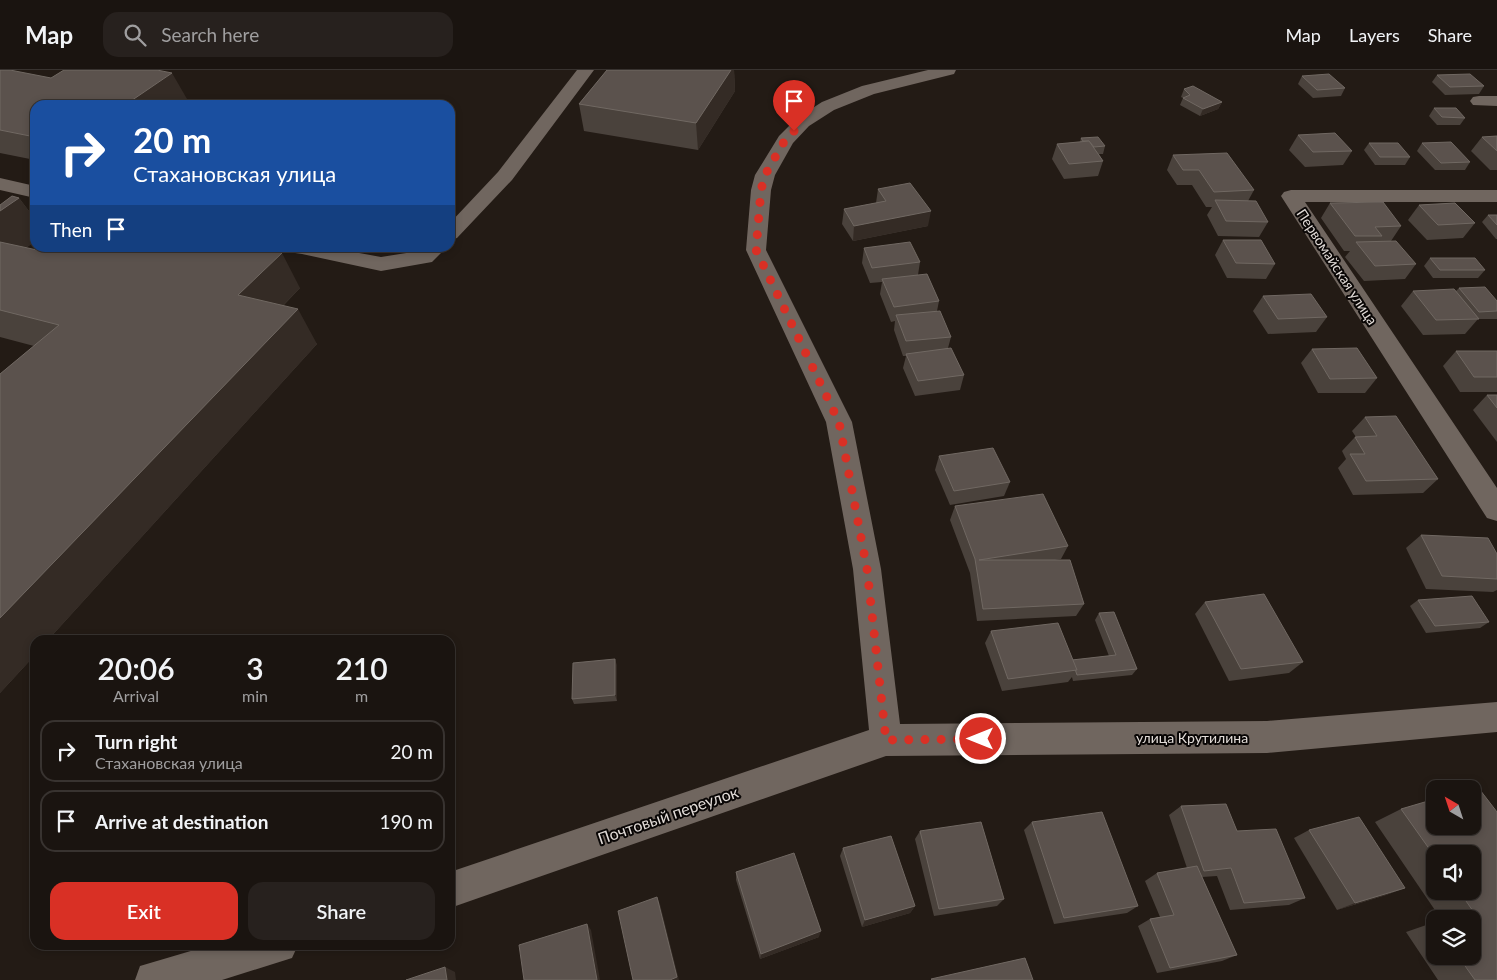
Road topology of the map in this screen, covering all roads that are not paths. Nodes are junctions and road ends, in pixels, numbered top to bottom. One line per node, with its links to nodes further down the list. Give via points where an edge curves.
1 (586, 70): 8 (street, via 479,207)
2 (948, 70): 13 (street, via 868,90 828,106 803,122 785,140 765,175 761,190 756,250 839,422 867,569)
3 (1497, 100): 4 (street)
4 (1479, 101)
5 (0, 184): 6 (street)
6 (30, 191)
7 (1497, 196): 11 (street, Первомайская улица, via 1291,196)
8 (455, 229)
9 (322, 252): 10 (street, via 381,264 425,258)
10 (432, 252)
11 (1497, 510)
12 (1497, 717): 13 (street, улица Крутилина, via 1267,737)
13 (886, 740): 14 (street, Почтовый переулок)
14 (455, 888)
15 (262, 950): 16 (street)
16 (154, 980)

